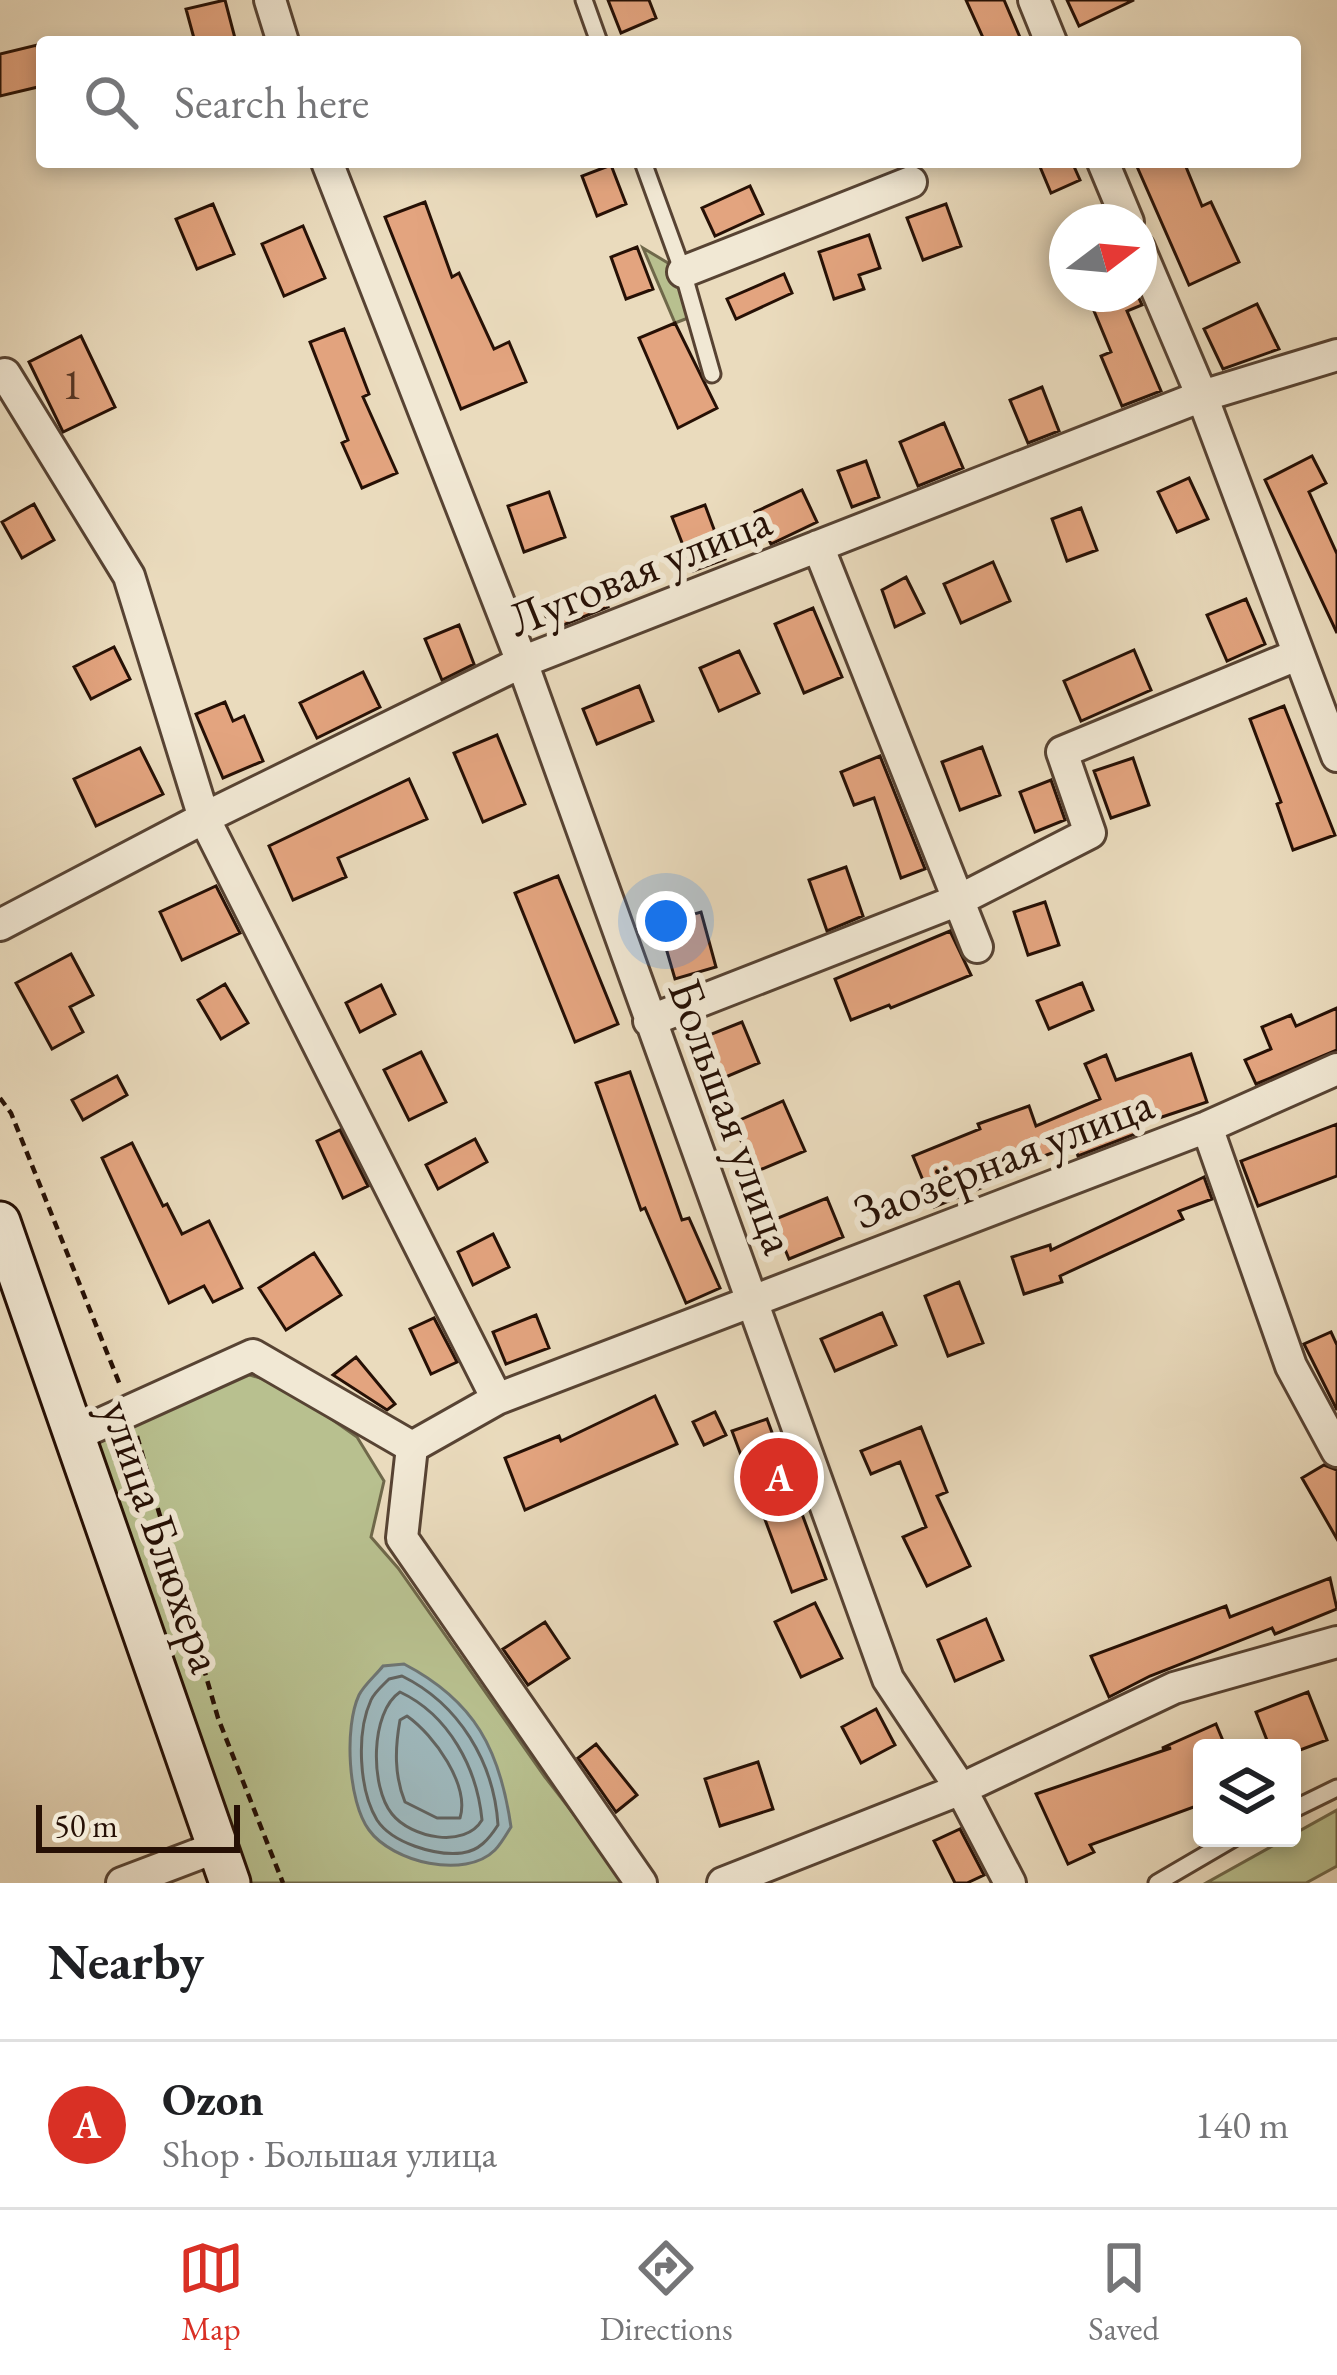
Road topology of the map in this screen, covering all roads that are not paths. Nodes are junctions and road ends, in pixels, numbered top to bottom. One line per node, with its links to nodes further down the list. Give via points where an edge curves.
1 (270, 0): 4 (street)
2 (584, 0): 5 (lane)
3 (1034, 0): 6 (street)
4 (281, 36)
5 (597, 36)
6 (1049, 36)
7 (329, 168): 20 (street, Большая улица)
8 (645, 168): 12 (lane)
9 (1105, 168): 11 (street)
10 (911, 182): 12 (street)
11 (1120, 204)
12 (683, 272): 16 (lane)
13 (1157, 290): 17 (street)
14 (1337, 355): 17 (street, Луговая улица)
15 (5, 374): 22 (street, via 129,576)
16 (712, 374)
17 (1202, 396): 18 (street, Луговая улица); 19 (street)
18 (818, 546): 20 (street, Луговая улица); 23 (street)
19 (1297, 655): 21 (street); 23 (street, via 1061,752 1090,833)
20 (522, 662): 22 (street, Луговая улица); 26 (street, Большая улица)
21 (1337, 756)
22 (204, 818): 24 (street, Луговая улица); 31 (street)
23 (961, 898): 25 (street); 26 (street)
24 (0, 925)
25 (977, 947)
26 (650, 1021): 30 (street, Большая улица)
27 (1337, 1069): 28 (street, Заозёрная улица)
28 (1207, 1126): 30 (street, Заозёрная улица); 34 (street, via 1291,1366)
29 (0, 1222): 32 (street, улица Блюхера)
30 (754, 1302): 31 (street, Заозёрная улица); 37 (street, Большая улица, via 888,1678)
31 (497, 1399): 33 (street, Заозёрная улица)
32 (74, 1436): 33 (street, via 253,1354); 40 (street, улица Блюхера)
33 (412, 1447): 42 (street, via 402,1538)
34 (1337, 1451)
35 (1337, 1642): 37 (street, via 1174,1688)
36 (1337, 1788): 38 (lane)
37 (961, 1789): 43 (street); 44 (street, Большая улица)
38 (1301, 1806)
39 (1219, 1847): 45 (lane)
40 (224, 1865): 41 (street)
41 (122, 1883)
42 (641, 1883)
43 (723, 1883)
44 (1010, 1883)
45 (1157, 1883)

